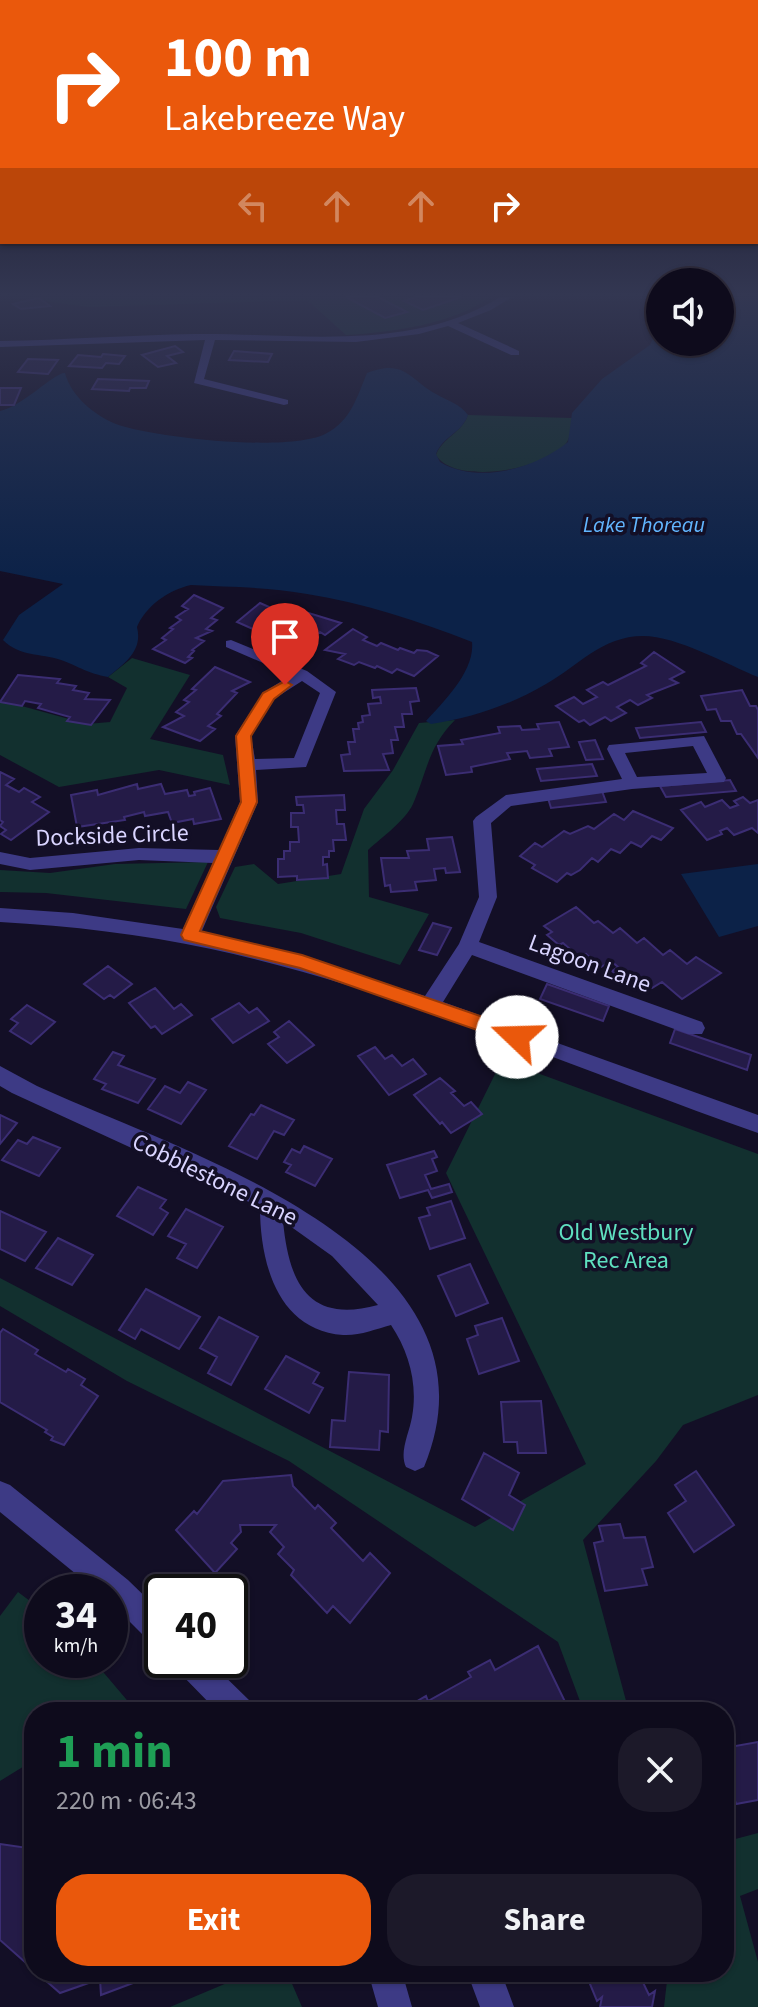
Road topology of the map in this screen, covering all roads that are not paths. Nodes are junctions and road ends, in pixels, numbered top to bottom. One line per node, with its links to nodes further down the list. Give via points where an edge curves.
1 (238, 391): 2 (street)
2 (284, 402)
3 (231, 644): 4 (street)
4 (302, 674): 5 (street, via 268,696 243,736); 5 (street, via 328,692 300,763)
5 (248, 765): 7 (street, via 249,802)
6 (632, 783): 6 (street, via 615,749 698,740 718,778); 11 (street, via 506,801 482,821 488,897)
7 (227, 857): 8 (street, Dockside Circle, via 139,854 30,864); 10 (street)
8 (0, 858)
9 (0, 915): 10 (street)
10 (190, 935): 12 (street, via 302,962)
11 (468, 946): 12 (street); 13 (street, Lagoon Lane)
12 (431, 1004): 15 (street)
13 (695, 1028)
14 (0, 1075): 16 (street, Cobblestone Lane)
15 (758, 1124)
16 (271, 1202): 17 (street, Cobblestone Lane, via 323,1234); 17 (street, via 272,1247 279,1273 312,1314 344,1323)
17 (398, 1311): 18 (street, Cobblestone Lane, via 423,1365 427,1392 425,1426)
18 (415, 1458)
19 (0, 1495): 20 (street)
20 (144, 1616)
21 (205, 1678): 22 (street)
22 (229, 1702)
23 (388, 1982): 25 (street)
24 (488, 1982): 26 (street)
25 (395, 2007)
26 (497, 2007)

